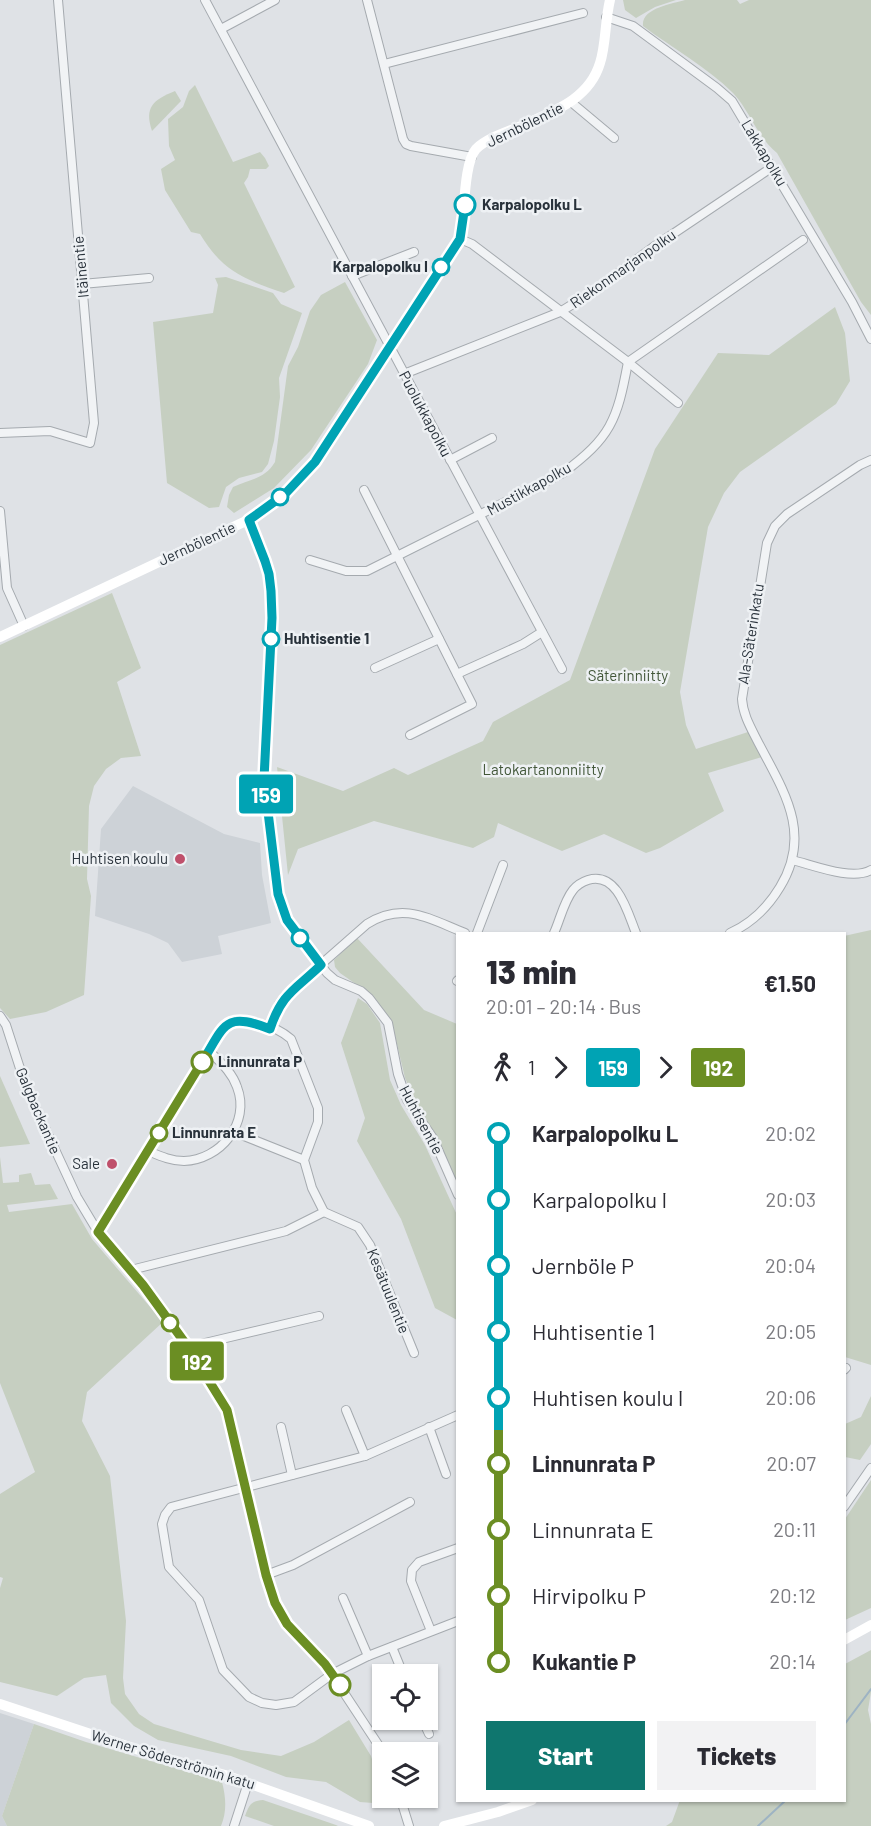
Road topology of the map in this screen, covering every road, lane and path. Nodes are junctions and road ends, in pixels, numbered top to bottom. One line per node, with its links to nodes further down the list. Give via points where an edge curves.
1 (58, 0): 19 (street, Itäinentie)
2 (205, 0): 8 (street, Puolukkapolku)
3 (275, 0): 8 (street)
4 (367, 0): 9 (street)
5 (610, 0): 7 (street, Jernbölentie)
6 (583, 13): 9 (street)
7 (606, 17): 10 (street, Jernbölentie, via 601,62 590,83); 21 (street, Lakkapolku, via 633,26 732,101)
8 (221, 29): 17 (street, Puolukkapolku)
9 (384, 64): 12 (street, via 406,144)
10 (571, 102): 11 (street); 12 (street, Jernbölentie, via 490,140)
11 (614, 138)
12 (472, 157): 14 (street, Jernbölentie)
13 (765, 172): 20 (street, Riekonmarjanpolku)
14 (460, 239): 20 (street, via 472,244); 22 (street, Jernbölentie)
15 (803, 240): 23 (street)
16 (414, 252): 17 (street)
17 (352, 276): 22 (street, Puolukkapolku)
18 (149, 278): 19 (street)
19 (82, 284): 26 (street, Itäinentie, via 94,423 90,443 50,431)
20 (560, 312): 23 (street); 24 (street, Riekonmarjanpolku)
21 (871, 339)
22 (390, 348): 24 (street, Puolukkapolku); 33 (street, Jernbölentie, via 315,462 285,494)
23 (628, 362): 25 (street); 32 (street, Mustikkapolku, via 621,402 609,429 589,453 563,473)
24 (404, 374): 28 (street, Puolukkapolku)
25 (678, 403)
26 (0, 433)
27 (492, 438): 28 (street)
28 (450, 460): 32 (street, Puolukkapolku)
29 (871, 460): 45 (street, Ala-Säterinkatu, via 780,519 764,556 742,706 790,808 794,833)
30 (364, 490): 35 (street)
31 (0, 511): 34 (street)
32 (480, 516): 35 (street, Mustikkapolku); 38 (street, Puolukkapolku)
33 (249, 520): 37 (street, Jernbölentie); 53 (street, Huhtisentie, via 264,556 271,591 264,779 278,894 287,920)
34 (1, 529): 37 (street, via 7,588)
35 (398, 556): 36 (street, Mustikkapolku, via 358,572); 40 (street)
36 (310, 560)
37 (24, 626): 39 (street, Jernbölentie)
38 (542, 632): 42 (street, Puolukkapolku); 43 (street)
39 (0, 637)
40 (439, 639): 41 (street); 43 (street)
41 (375, 668)
42 (562, 669)
43 (457, 674): 44 (street, via 472,704)
44 (410, 735)
45 (792, 860): 47 (street, via 851,875); 52 (street, Ala-Säterinkatu, via 789,872 769,903 753,920)
46 (503, 866): 49 (street)
47 (871, 870)
48 (462, 932): 53 (street, via 420,915 393,912 367,924)
49 (477, 932)
50 (554, 932): 51 (street, via 572,891 581,882 593,879 610,883 619,893)
51 (636, 932)
52 (732, 932)
53 (321, 965): 56 (street, via 285,996); 61 (street, Huhtisentie, via 335,980 361,991 388,1023 407,1100 433,1138)
54 (0, 1016): 55 (street, Galgbackantie)
55 (3, 1026): 63 (street, Galgbackantie, via 40,1121)
56 (270, 1029): 57 (street, via 244,1020 231,1022 222,1028); 60 (street, via 291,1039 318,1108 318,1122)
57 (208, 1051): 58 (street, via 226,1068 237,1086 241,1110); 59 (street)
58 (234, 1132): 59 (street, via 202,1158 173,1160); 60 (street)
59 (148, 1151): 63 (street)
60 (304, 1160): 62 (street)
61 (456, 1190)
62 (324, 1212): 64 (street, via 286,1231); 67 (street, Kesätuulentie, via 358,1227 365,1235)
63 (98, 1232): 64 (street, Galgbackantie)
64 (131, 1270): 66 (street, Galgbackantie)
65 (319, 1316): 66 (street)
66 (188, 1347): 76 (street, Galgbackantie, via 227,1410)
67 (414, 1353)
68 (346, 1410): 72 (street)
69 (456, 1416): 71 (street)
70 (281, 1427): 75 (street)
71 (429, 1427): 72 (street); 74 (street)
72 (365, 1456): 75 (street)
73 (871, 1468): 78 (street)
74 (446, 1474)
75 (292, 1475): 76 (street)
76 (244, 1488): 80 (street, Galgbackantie); 89 (street, via 171,1507 162,1524 169,1567 199,1600 223,1671 249,1697 276,1705 294,1702)
77 (410, 1502): 80 (street, via 293,1565)
78 (846, 1505)
79 (456, 1549): 84 (street, via 419,1562 412,1570 411,1581)
80 (266, 1575): 89 (street, Galgbackantie, via 287,1624)
81 (342, 1598): 87 (street)
82 (456, 1622): 84 (street)
83 (871, 1625): 85 (street)
84 (431, 1631): 86 (street)
85 (846, 1639)
86 (392, 1647): 87 (street); 88 (street)
87 (368, 1656): 89 (street)
88 (399, 1664)
89 (332, 1674): 93 (street, Galgbackantie)
90 (0, 1704): 94 (street, Werner Söderströmin katu)
91 (427, 1730): 92 (street)
92 (429, 1734)
93 (376, 1742)
94 (248, 1783): 97 (street); 98 (street, Werner Söderströmin katu)
95 (526, 1802): 100 (street)
96 (403, 1808): 99 (street)
97 (234, 1826)
98 (369, 1826)
99 (409, 1826)
100 (444, 1826)

